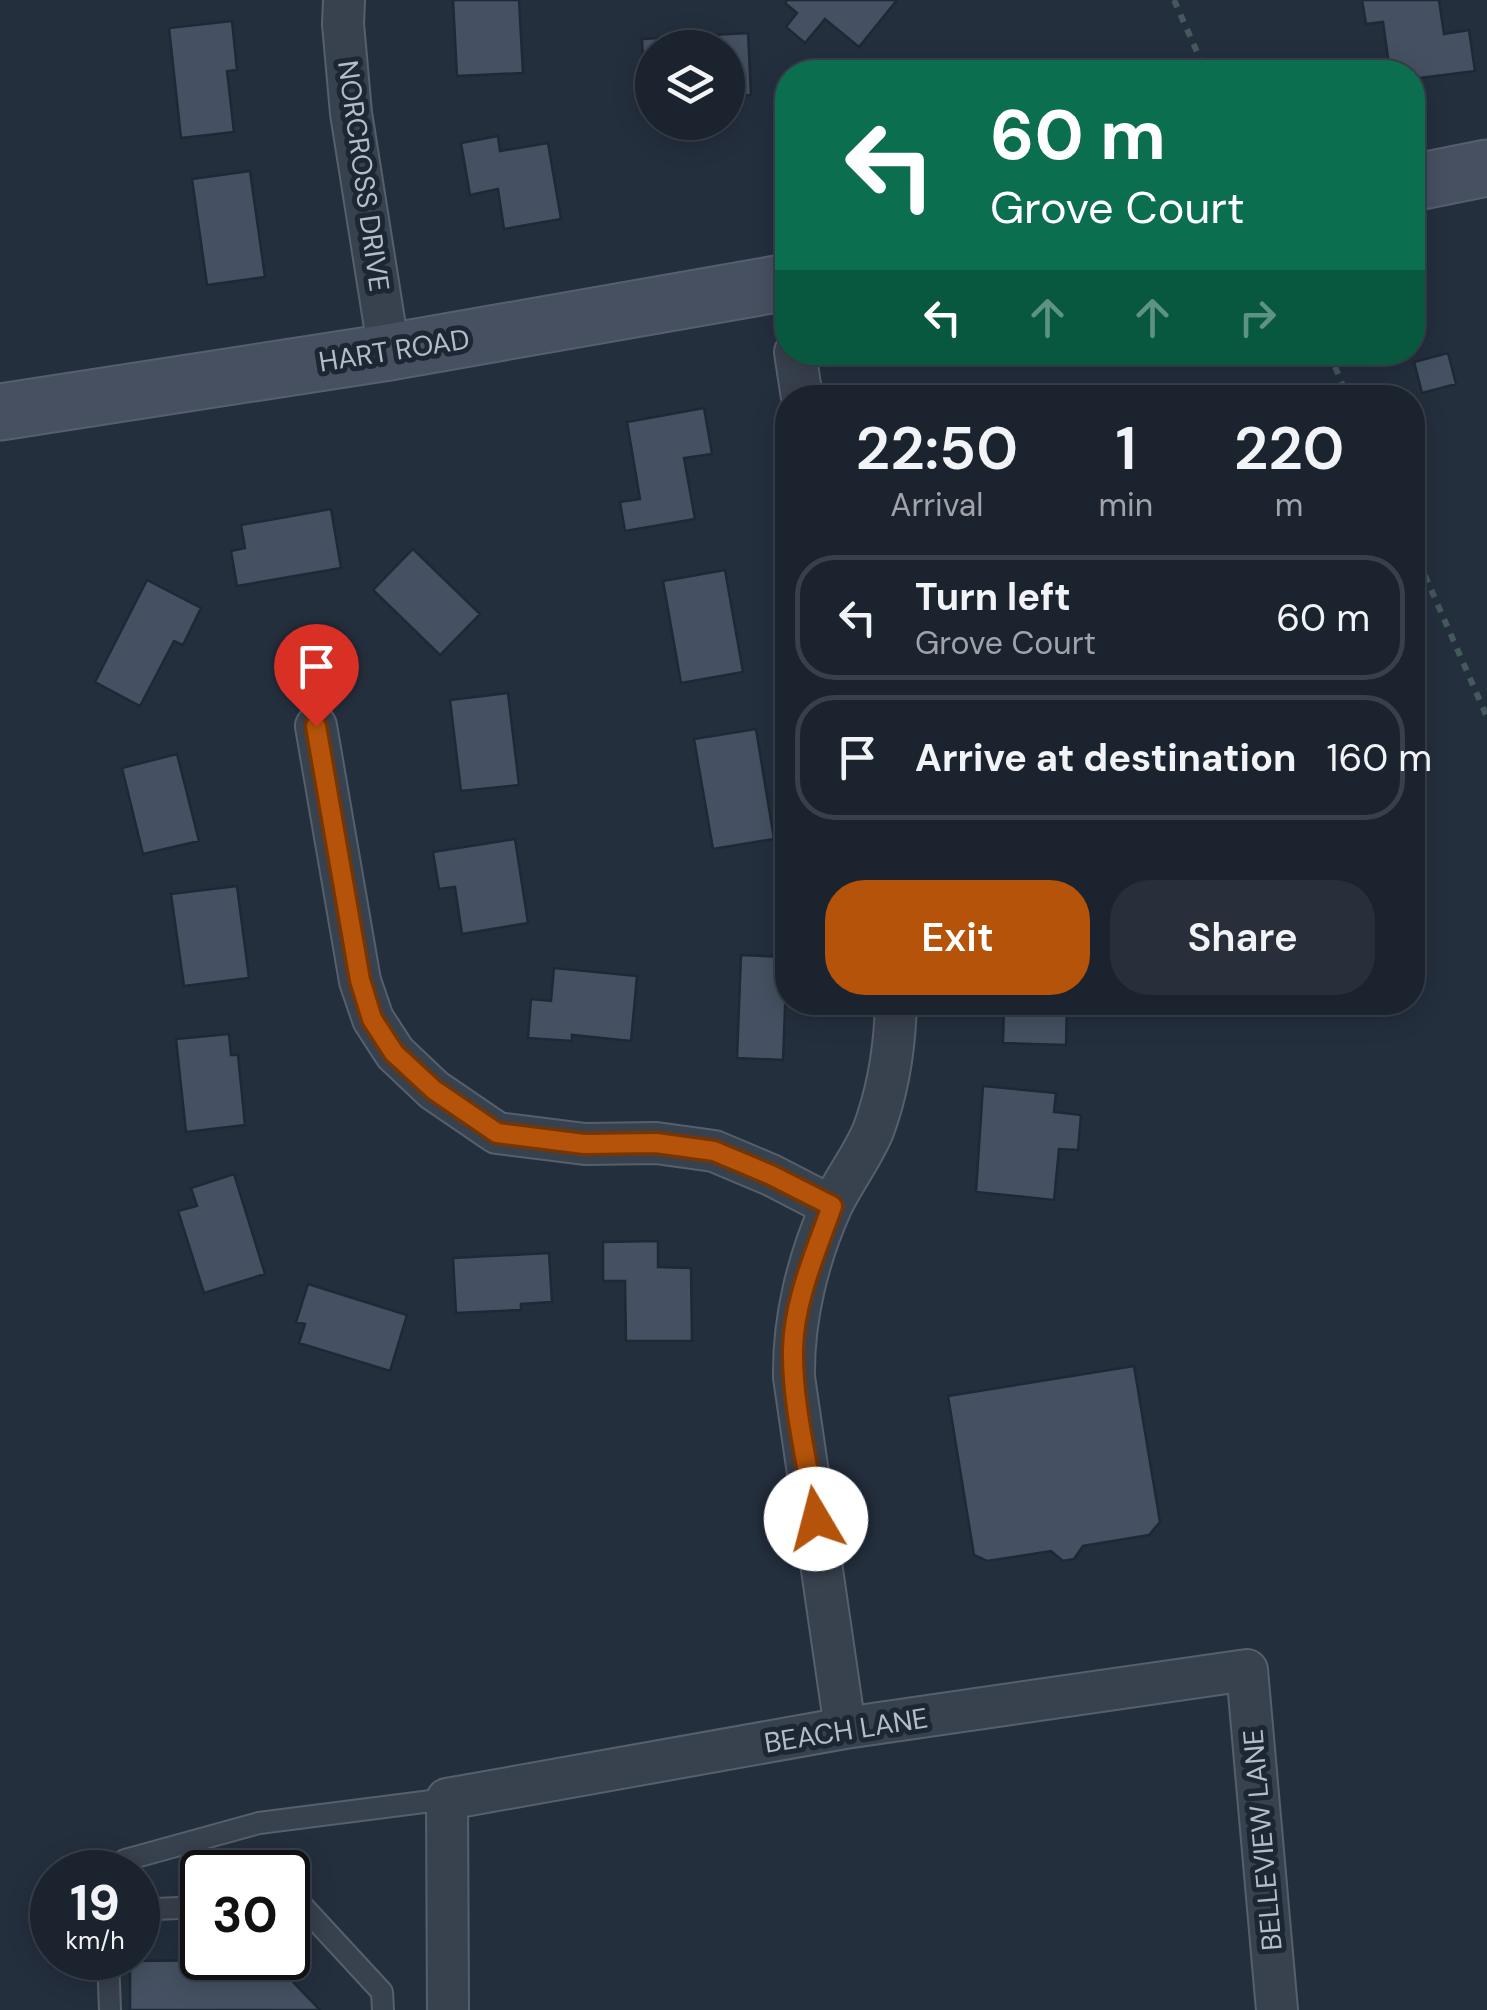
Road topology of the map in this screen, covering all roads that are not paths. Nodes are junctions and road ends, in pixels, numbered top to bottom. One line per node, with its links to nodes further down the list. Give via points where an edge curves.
1 (344, 0): 5 (street, NORCROSS DRIVE, via 351,113)
2 (1487, 168): 3 (street)
3 (1425, 180)
4 (775, 293): 5 (street, HART ROAD)
5 (389, 352): 6 (street, HART ROAD)
6 (0, 412)
7 (316, 726): 9 (street, via 360,980 372,1019 394,1053 497,1133 714,1151)
8 (894, 1015): 9 (street, via 872,1133)
9 (832, 1206): 11 (street, via 799,1304 793,1346)
10 (1247, 1670): 11 (street, BEACH LANE); 19 (street, BELLEVIEW LANE)
11 (845, 1728): 12 (street, BEACH LANE)
12 (447, 1799): 13 (lane, via 259,1824); 18 (street)
13 (160, 1851)
14 (310, 1914): 17 (lane, via 382,1992)
15 (109, 1980): 16 (lane)
16 (110, 2010)
17 (383, 2010)
18 (448, 2010)
19 (1277, 2010)

